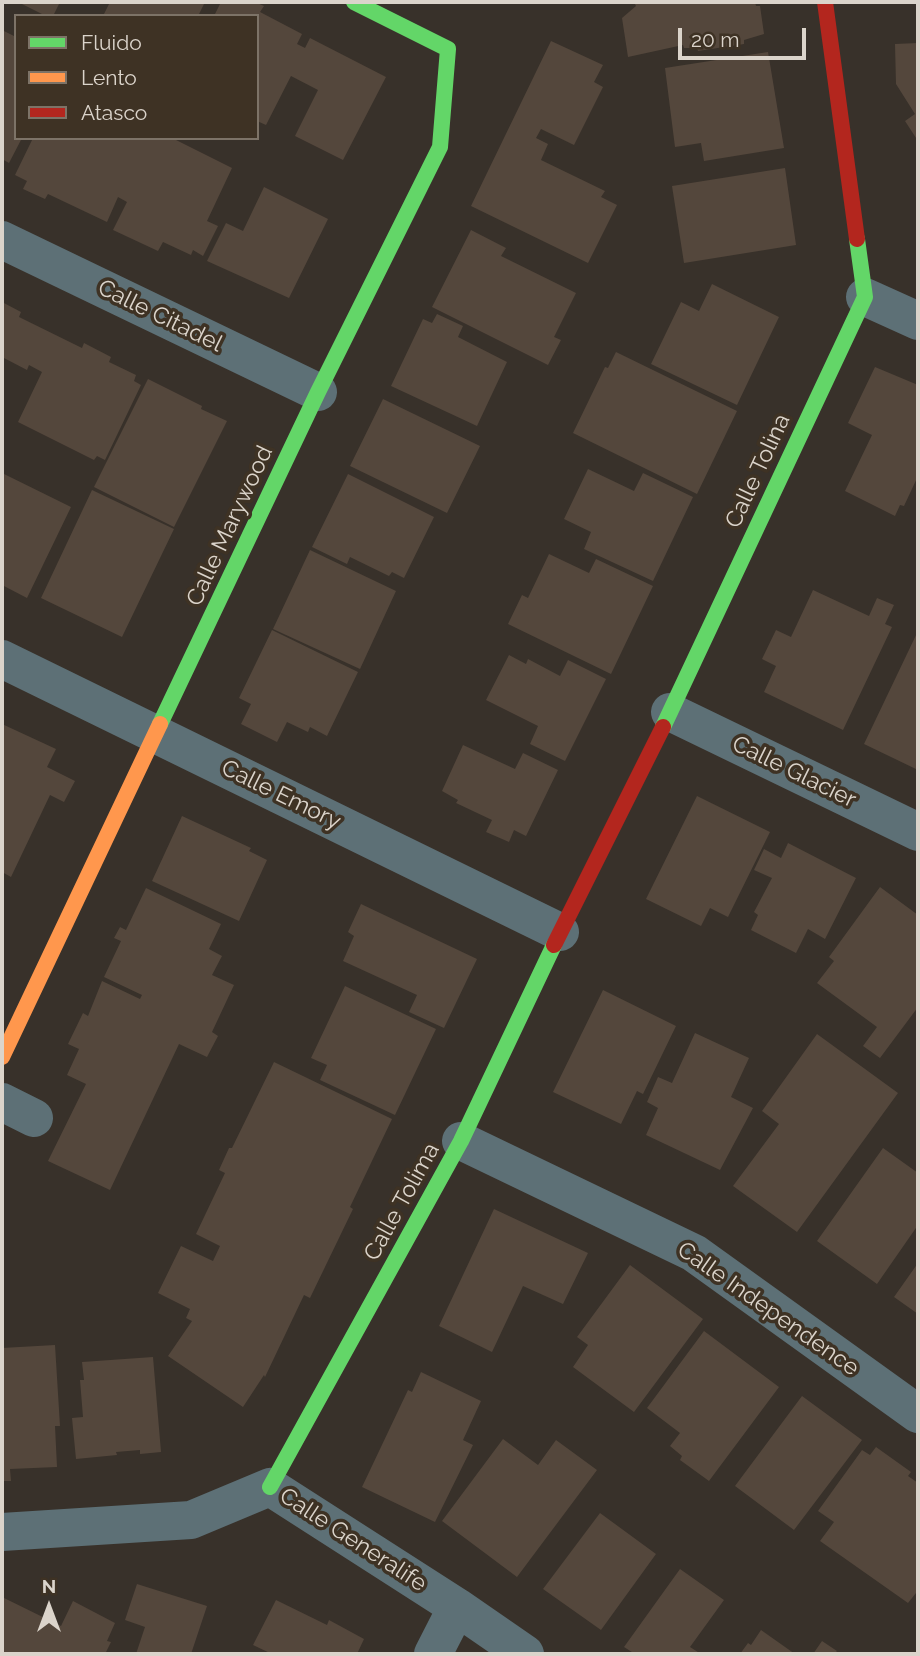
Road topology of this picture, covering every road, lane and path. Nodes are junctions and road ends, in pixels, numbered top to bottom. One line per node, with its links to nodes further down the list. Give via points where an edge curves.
1 (354, 2): 6 (street, Calle Marywood, via 448,49 440,147)
2 (825, 2): 4 (street)
3 (2, 240): 6 (street, Calle Citadel)
4 (865, 297): 5 (street); 8 (street, Calle Tolina)
5 (918, 321)
6 (318, 392): 9 (street, Calle Marywood)
7 (2, 659): 9 (street, Calle Emory)
8 (670, 712): 10 (street, Calle Glacier); 11 (street, Calle Tolina)
9 (156, 734): 11 (street, Calle Emory); 12 (street, Calle Marywood)
10 (918, 832)
11 (560, 932): 13 (street, Calle Tolima)
12 (2, 1057)
13 (461, 1141): 14 (street, Calle Independence, via 694,1253); 15 (street, Calle Tolima)
14 (918, 1414)
15 (270, 1487): 16 (street, Calle Generalife, via 191,1520); 17 (street, Calle Generalife)
16 (2, 1532)
17 (457, 1607): 18 (street); 19 (street, Calle Generalife)
18 (433, 1654)
19 (525, 1654)

